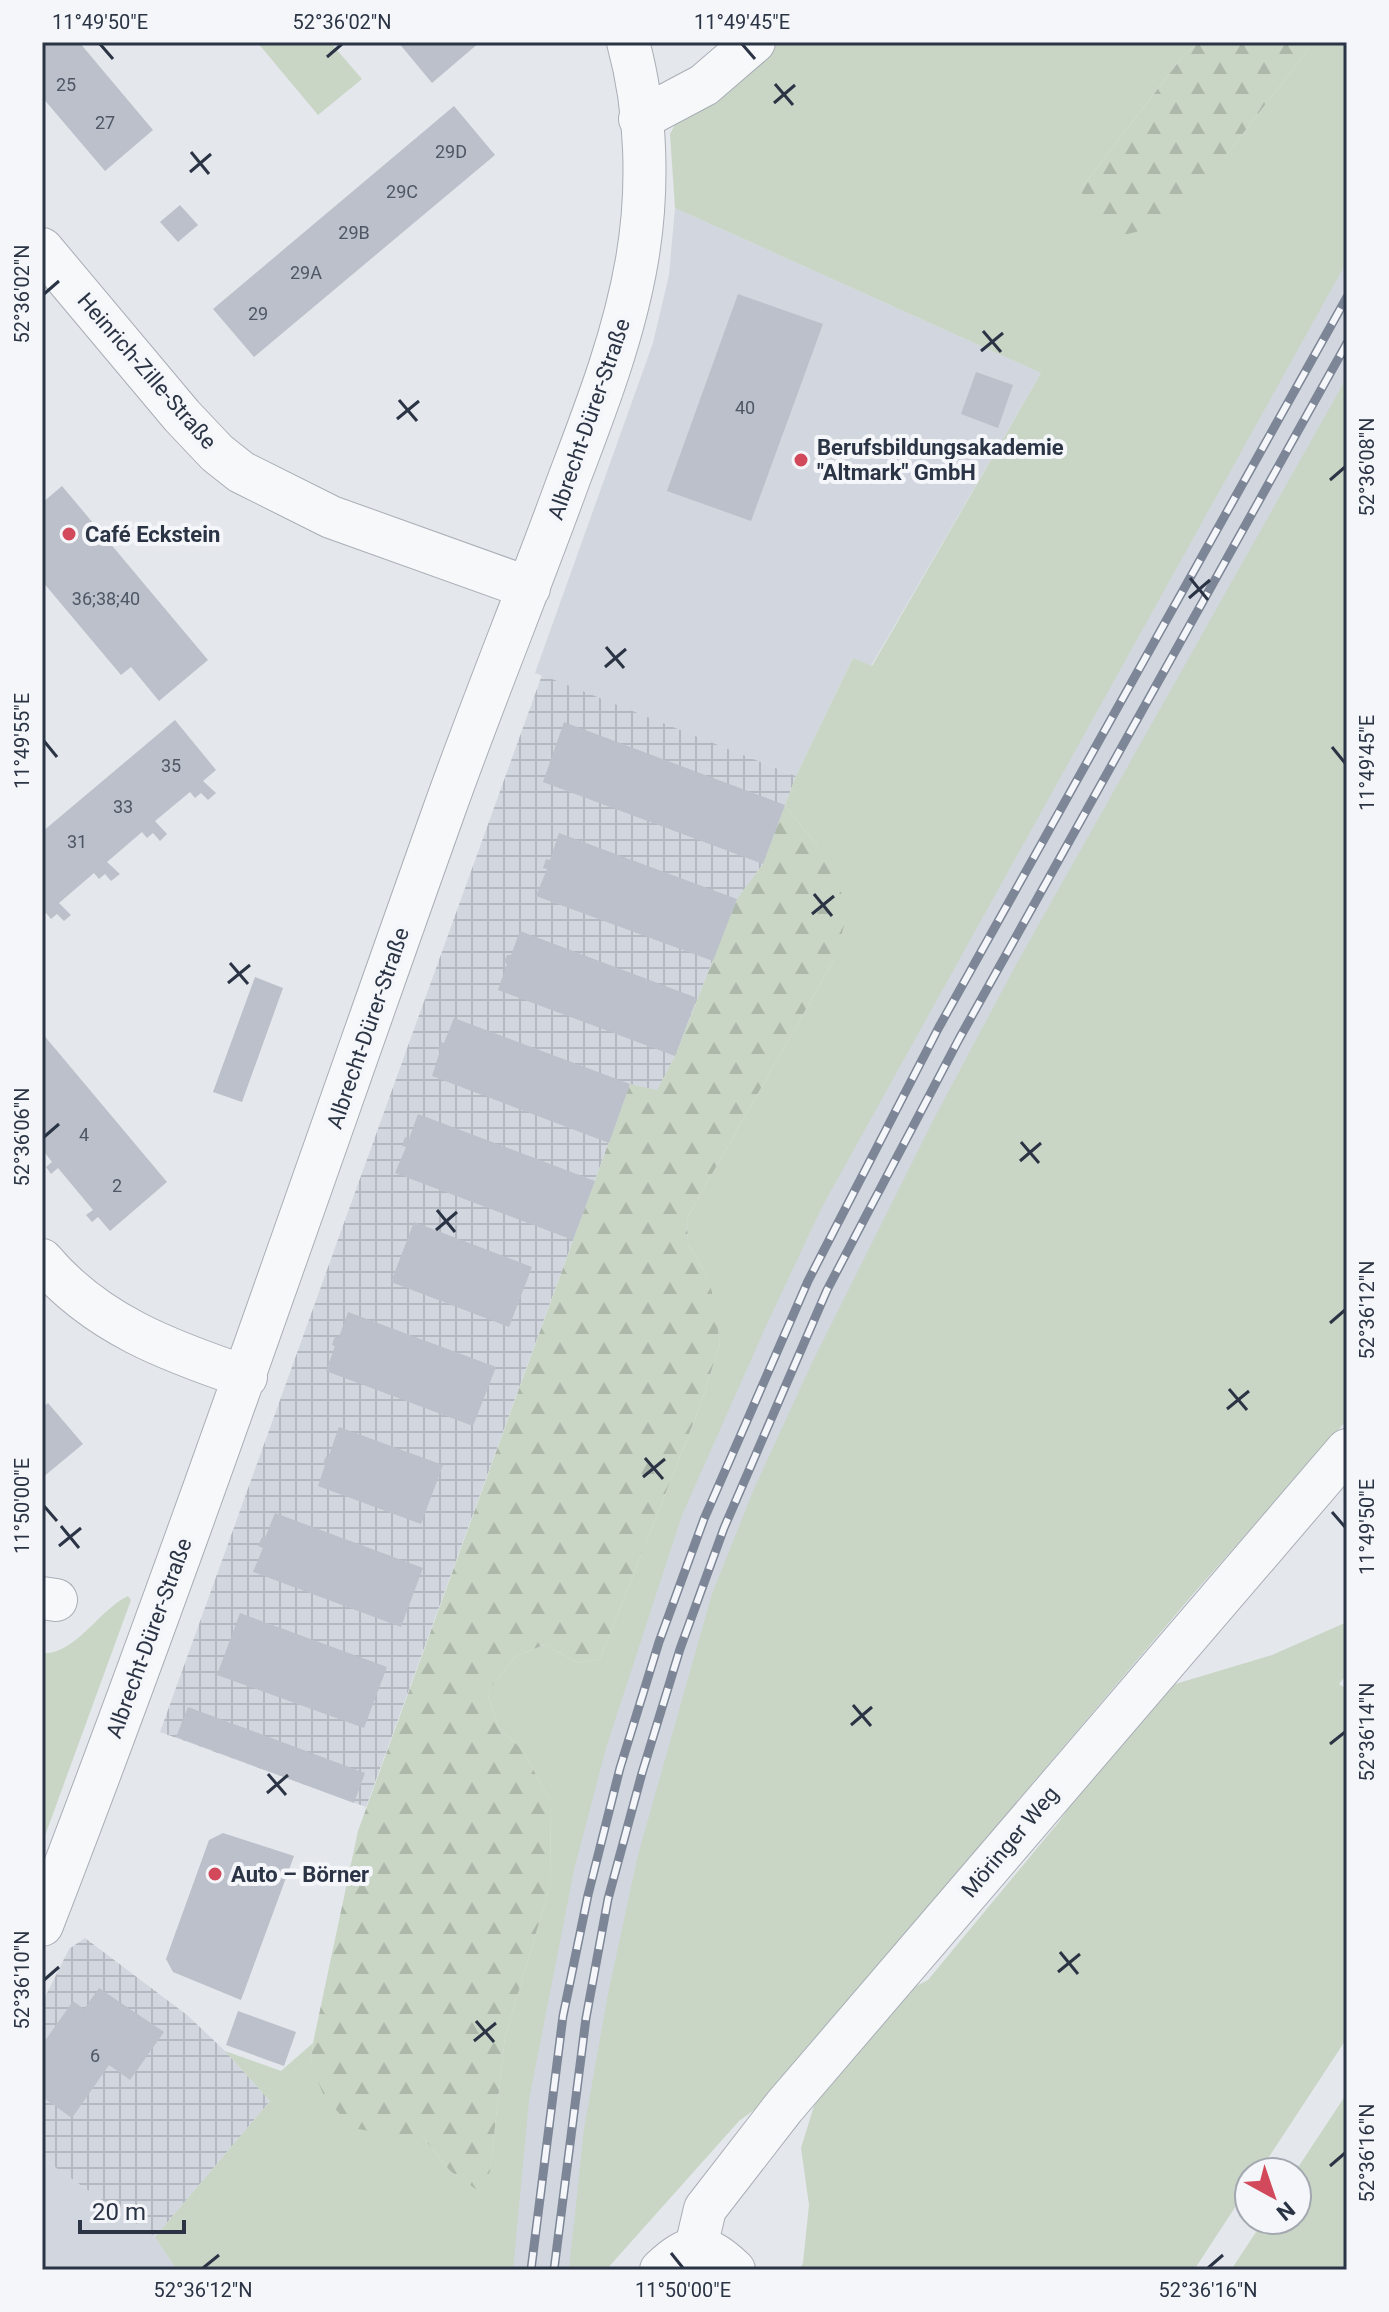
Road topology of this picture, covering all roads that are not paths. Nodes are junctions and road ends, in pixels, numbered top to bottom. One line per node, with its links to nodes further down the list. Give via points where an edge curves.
1 (628, 42): 3 (street, Albrecht-Dürer-Straße)
2 (754, 42): 3 (street, via 704,85)
3 (640, 119): 5 (street, Albrecht-Dürer-Straße, via 643,210 627,308 611,368)
4 (42, 249): 5 (street, Heinrich-Zille-Straße, via 182,416 241,472 331,517)
5 (529, 588): 7 (street, Albrecht-Dürer-Straße, via 444,810)
6 (42, 1260): 7 (street, via 119,1326)
7 (246, 1377): 9 (street, Albrecht-Dürer-Straße)
8 (1347, 1450): 10 (street, Möringer Weg, via 784,2107 705,2209)
9 (42, 1925)
10 (696, 2247): 11 (street); 12 (street)
11 (661, 2270)
12 (734, 2270)

